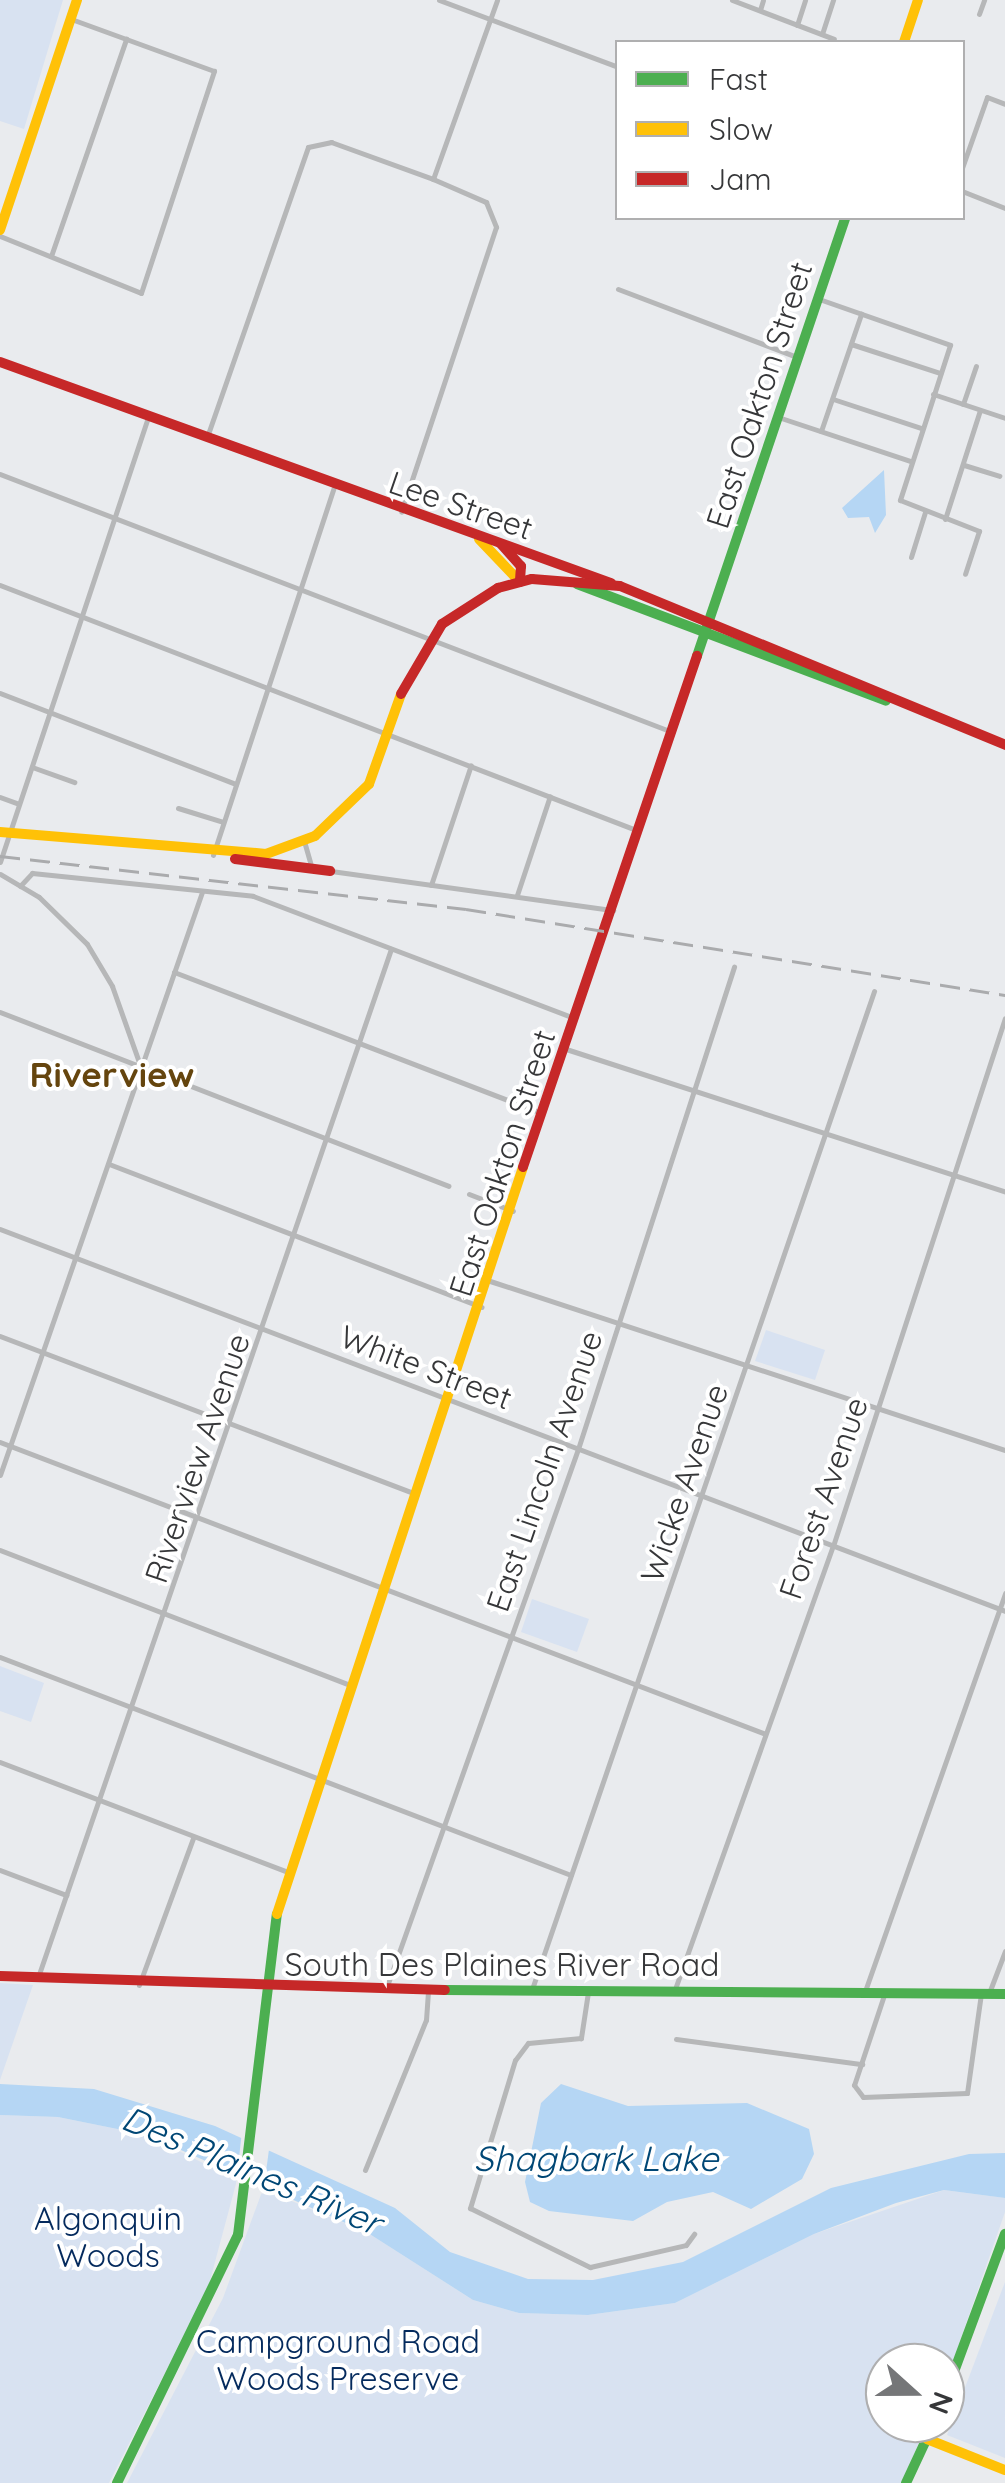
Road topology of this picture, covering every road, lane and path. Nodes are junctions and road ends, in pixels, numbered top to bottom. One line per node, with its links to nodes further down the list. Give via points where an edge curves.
1 (77, 0): 12 (main road)
2 (439, 0): 13 (street)
3 (497, 0): 13 (street)
4 (732, 0): 10 (street)
5 (763, 0): 10 (street)
6 (805, 0): 14 (street)
7 (833, 0): 15 (street)
8 (918, 0): 18 (main road)
9 (984, 0): 11 (street)
10 (760, 10): 14 (street)
11 (979, 14)
12 (71, 18): 17 (street); 26 (main road)
13 (490, 19): 19 (street); 22 (street)
14 (797, 24): 15 (street)
15 (822, 34): 16 (street)
16 (834, 38)
17 (126, 39): 27 (street); 27 (street, via 214,71 141,293)
18 (905, 40)
19 (615, 67)
20 (1005, 104): 21 (street, via 987,97)
21 (965, 159)
22 (433, 179): 45 (street, via 331,142 313,144 303,155); 51 (street, via 486,202 496,217)
23 (965, 192): 24 (street)
24 (1005, 208)
25 (844, 220): 29 (main road, East Oakton Street)
26 (0, 233): 27 (street)
27 (52, 256)
28 (618, 289): 32 (street)
29 (816, 298): 30 (street); 32 (main road, East Oakton Street)
30 (861, 314): 31 (street); 35 (street, via 950,344)
31 (850, 344): 35 (street); 37 (street)
32 (797, 357): 40 (main road, East Oakton Street)
33 (0, 362): 41 (main road, Lee Street)
34 (976, 366): 38 (street)
35 (940, 373): 36 (street)
36 (933, 394): 38 (street); 43 (street)
37 (832, 399): 43 (street); 44 (street)
38 (963, 404): 39 (street)
39 (980, 410): 42 (street); 47 (street)
40 (778, 417): 44 (street); 65 (main road, East Oakton Street)
41 (148, 418): 45 (main road, Lee Street); 53 (street)
42 (1005, 418)
43 (921, 428): 46 (street)
44 (822, 431): 46 (street)
45 (206, 440): 50 (main road, Lee Street)
46 (910, 461): 52 (street, via 900,500)
47 (962, 464): 49 (street); 54 (street)
48 (0, 474): 53 (street)
49 (999, 476)
50 (334, 488): 51 (main road, Lee Street); 63 (street)
51 (401, 512): 55 (main road, Lee Street)
52 (925, 512): 54 (street); 57 (street)
53 (114, 519): 63 (street); 64 (street)
54 (944, 519): 58 (street, via 979,531)
55 (480, 539): 56 (main road, Lee Street); 60 (main road)
56 (500, 544): 60 (main road, via 521,566); 62 (main road, Lee Street)
57 (911, 557)
58 (965, 574)
59 (564, 579): 60 (main road); 62 (main road); 65 (main road, Lee Street)
60 (520, 582): 66 (main road, via 450,616)
61 (0, 585): 64 (street)
62 (620, 586): 65 (main road, Lee Street)
63 (301, 589): 66 (street); 67 (street)
64 (82, 616): 67 (street); 69 (street)
65 (707, 629): 70 (main road, East Oakton Street); 72 (main road, Lee Street)
66 (430, 639): 70 (street); 71 (main road)
67 (268, 688): 71 (street); 76 (street)
68 (0, 692): 69 (street)
69 (50, 713): 74 (street); 76 (street)
70 (672, 732): 82 (main road, East Oakton Street)
71 (389, 734): 73 (street); 84 (main road, via 362,796)
72 (1005, 745)
73 (471, 764): 77 (street); 90 (street)
74 (32, 767): 75 (street); 79 (street)
75 (74, 782)
76 (236, 784): 81 (street)
77 (550, 796): 82 (street); 93 (street)
78 (0, 797): 79 (street)
79 (19, 804): 83 (street)
80 (178, 808): 81 (street)
81 (224, 822): 85 (street)
82 (639, 831): 94 (main road, East Oakton Street)
83 (5, 833): 85 (main road); 87 (street)
84 (304, 842): 86 (main road); 88 (street, via 308,864)
85 (213, 854): 86 (main road)
86 (226, 856): 88 (main road)
87 (0, 862)
88 (330, 871): 90 (street)
89 (0, 874): 91 (street)
90 (432, 884): 93 (street)
91 (20, 886): 92 (street, via 32,873); 104 (street, via 86,944)
92 (202, 892): 95 (street, via 253,896); 97 (street)
93 (517, 895): 94 (street)
94 (612, 910): 101 (main road, East Oakton Street)
95 (390, 949): 101 (street); 102 (street, Riverview Avenue)
96 (734, 967): 105 (street, East Lincoln Avenue)
97 (174, 972): 102 (street); 104 (street)
98 (874, 991): 107 (street, Wicke Avenue)
99 (0, 1012): 104 (street)
100 (1005, 1018): 110 (street, Forest Avenue)
101 (576, 1019): 103 (main road, East Oakton Street)
102 (360, 1044): 106 (street); 108 (street, Riverview Avenue)
103 (566, 1049): 105 (street); 106 (main road, East Oakton Street)
104 (142, 1067): 108 (street); 109 (street)
105 (695, 1091): 107 (street); 120 (street, East Lincoln Avenue)
106 (544, 1114): 114 (main road, East Oakton Street)
107 (825, 1134): 110 (street); 124 (street, Wicke Avenue)
108 (328, 1139): 111 (street); 116 (street, Riverview Avenue)
109 (109, 1164): 116 (street); 117 (street)
110 (954, 1175): 112 (street); 126 (street, Forest Avenue)
111 (448, 1186)
112 (1005, 1192)
113 (469, 1194): 114 (street)
114 (513, 1211): 118 (main road, East Oakton Street)
115 (0, 1229): 117 (street, White Street)
116 (296, 1236): 119 (street); 121 (street, Riverview Avenue)
117 (76, 1258): 121 (street, White Street); 123 (street)
118 (490, 1281): 119 (main road, East Oakton Street); 120 (street)
119 (481, 1308): 125 (main road, East Oakton Street)
120 (618, 1325): 124 (street); 130 (street, East Lincoln Avenue)
121 (266, 1330): 125 (street, White Street); 127 (street, Riverview Avenue)
122 (0, 1336): 123 (street)
123 (43, 1352): 127 (street); 129 (street)
124 (749, 1367): 126 (street); 134 (street, Wicke Avenue)
125 (450, 1400): 130 (street, White Street); 133 (main road, East Oakton Street)
126 (878, 1409): 131 (street); 136 (street, Forest Avenue)
127 (232, 1425): 133 (street); 135 (street, Riverview Avenue)
128 (0, 1442): 129 (street)
129 (10, 1446): 132 (street); 135 (street)
130 (578, 1450): 134 (street, White Street); 142 (street, East Lincoln Avenue)
131 (1005, 1450)
132 (0, 1476)
133 (417, 1494): 138 (main road, East Oakton Street)
134 (704, 1497): 136 (street, White Street); 145 (street, Wicke Avenue)
135 (199, 1519): 138 (street); 141 (street, Riverview Avenue)
136 (833, 1546): 140 (street, White Street); 147 (street, Forest Avenue)
137 (0, 1550): 141 (street)
138 (384, 1590): 142 (street); 144 (main road, East Oakton Street)
139 (1005, 1593): 140 (street)
140 (1002, 1610): 167 (street)
141 (166, 1614): 144 (street); 146 (street, Riverview Avenue)
142 (510, 1638): 145 (street); 151 (street, East Lincoln Avenue)
143 (0, 1657): 146 (street)
144 (350, 1685): 149 (main road, East Oakton Street)
145 (638, 1685): 147 (street); 155 (street, Wicke Avenue)
146 (132, 1707): 149 (street); 150 (street, Riverview Avenue)
147 (764, 1733): 163 (street, Forest Avenue)
148 (0, 1762): 150 (street)
149 (317, 1778): 151 (street); 154 (main road, East Oakton Street)
150 (100, 1801): 152 (street); 156 (street, Riverview Avenue)
151 (442, 1826): 155 (street); 161 (street, East Lincoln Avenue)
152 (193, 1838): 154 (street); 160 (street)
153 (0, 1870): 156 (street)
154 (284, 1871): 164 (main road, East Oakton Street)
155 (570, 1875): 165 (street, Wicke Avenue)
156 (66, 1895): 159 (street, Riverview Avenue)
157 (1005, 1951): 169 (street)
158 (0, 1976): 159 (main road, South Des Plaines River Road)
159 (37, 1979): 160 (main road, South Des Plaines River Road)
160 (139, 1986): 164 (main road, South Des Plaines River Road)
161 (387, 1986): 162 (main road, South Des Plaines River Road); 164 (main road, South Des Plaines River Road)
162 (428, 1987): 165 (main road, South Des Plaines River Road); 173 (street, via 426,2020)
163 (675, 1988): 166 (main road, South Des Plaines River Road); 167 (main road, South Des Plaines River Road)
164 (262, 1989): 180 (main road, East Oakton Street, via 247,2194 214,2296)
165 (532, 1989): 166 (main road, South Des Plaines River Road)
166 (588, 1989): 174 (street, via 581,2038 528,2043 515,2060 470,2208 590,2267 686,2245)
167 (864, 1991): 168 (main road, South Des Plaines River Road)
168 (885, 1992): 169 (main road, South Des Plaines River Road); 172 (street)
169 (986, 1993): 170 (main road, South Des Plaines River Road); 172 (street, via 967,2092 858,2096)
170 (1005, 1994)
171 (676, 2039): 172 (street)
172 (862, 2064)
173 (365, 2170)
174 (694, 2234)
175 (1005, 2234): 176 (main road)
176 (965, 2343)
177 (926, 2443): 181 (main road)
178 (938, 2443): 179 (main road)
179 (1005, 2470)
180 (117, 2483)
181 (906, 2483)

